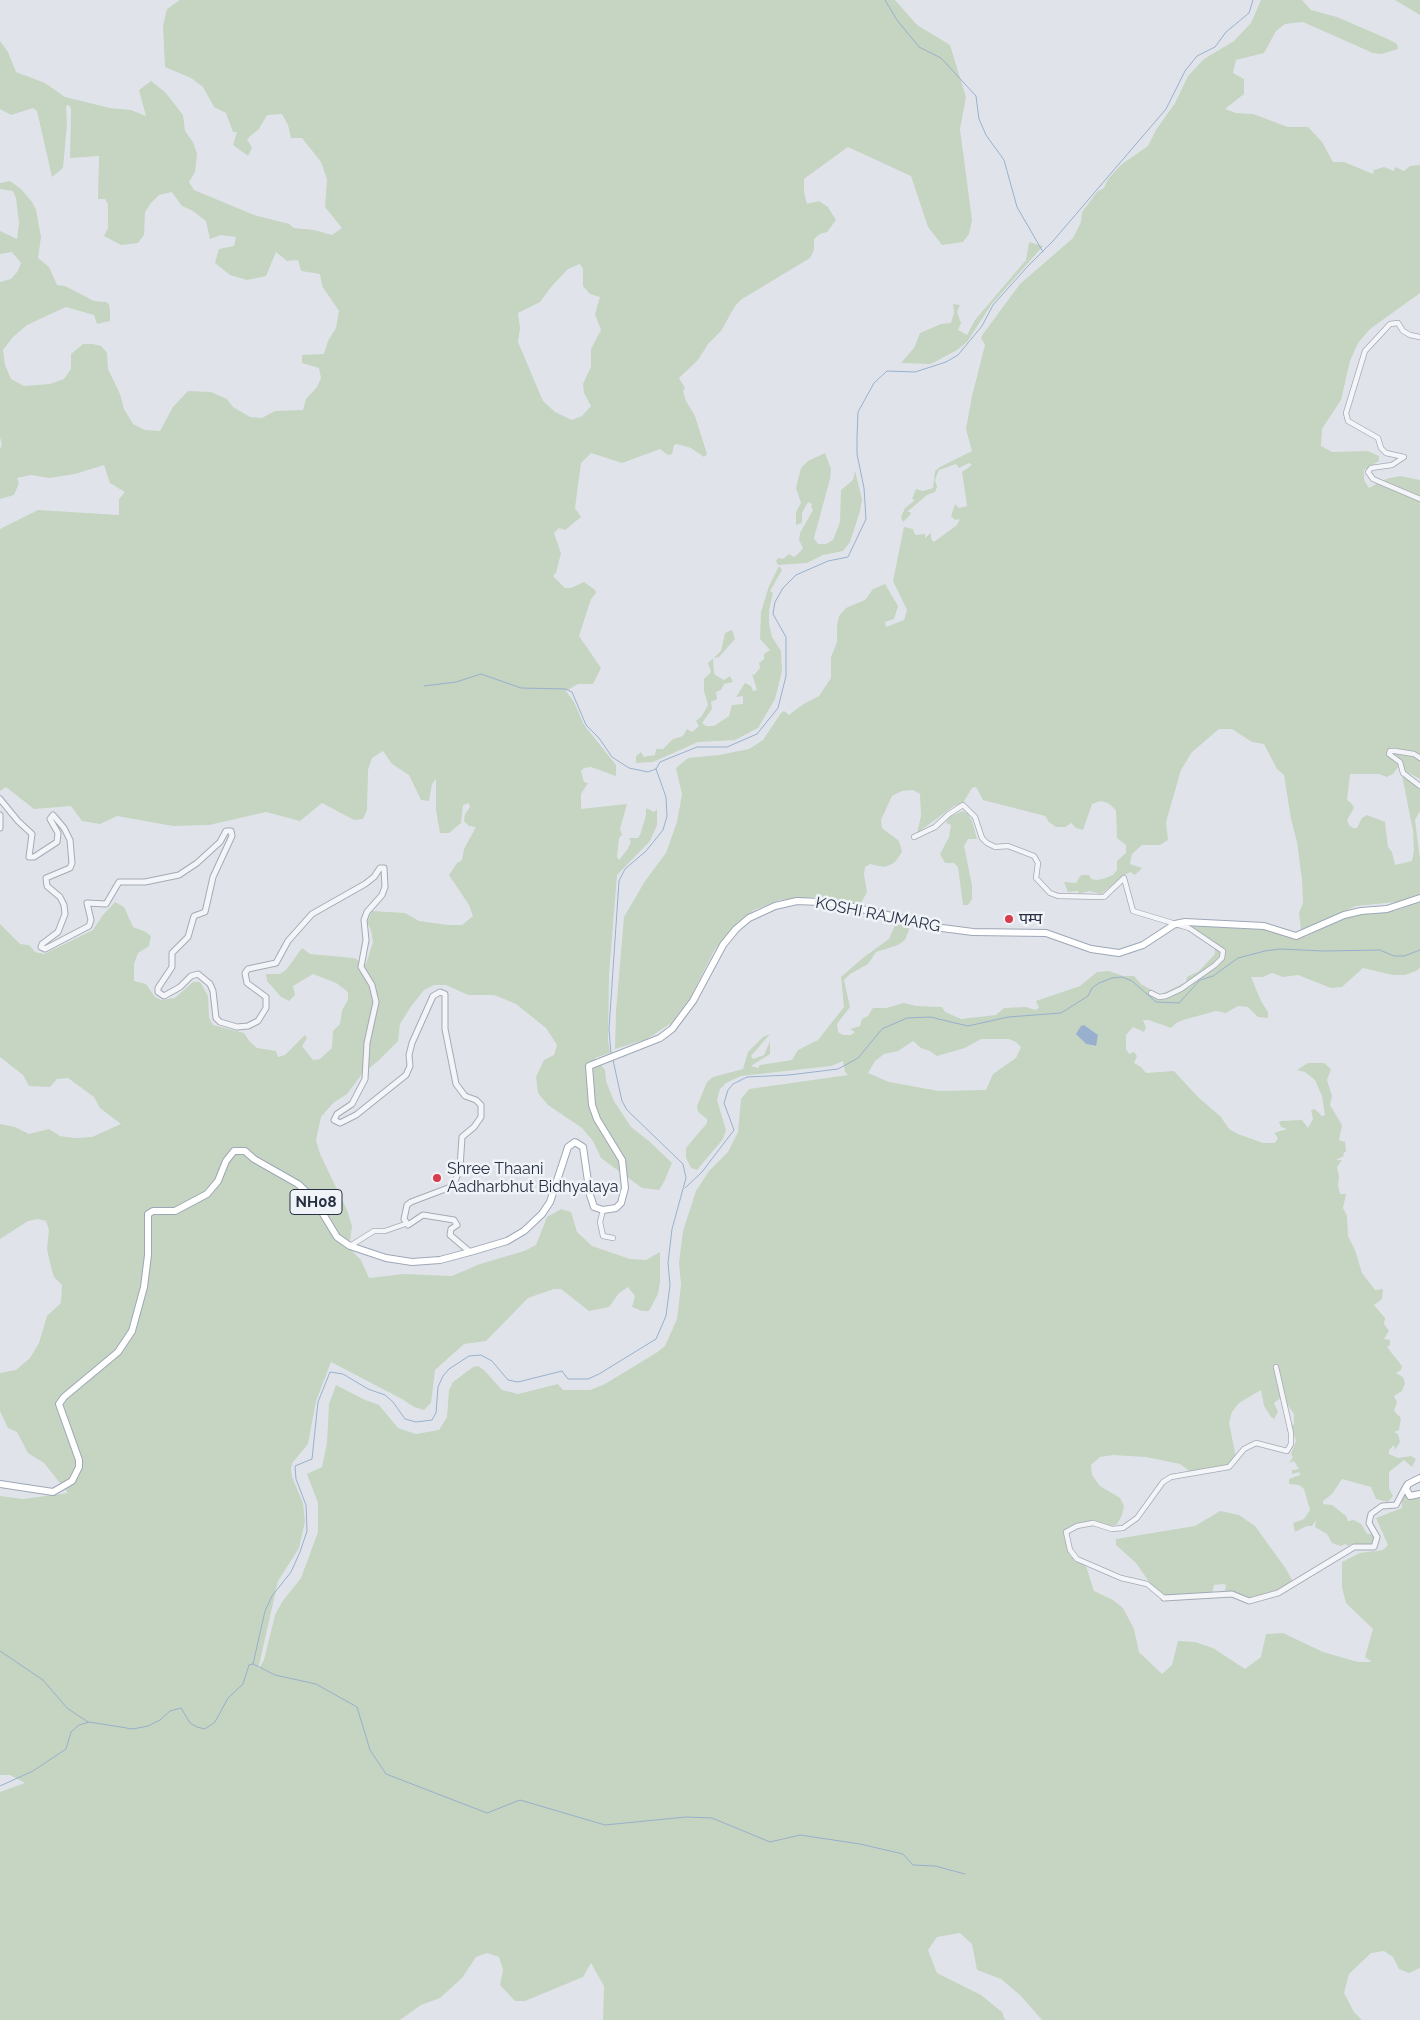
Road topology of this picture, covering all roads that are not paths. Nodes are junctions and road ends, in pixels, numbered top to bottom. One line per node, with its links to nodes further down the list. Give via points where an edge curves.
1 (1420, 337): 2 (street, via 1403,331 1398,323 1390,324 1365,351 1346,413 1348,421 1378,438 1386,453 1404,457 1392,465 1371,468 1368,472 1373,479)
2 (1420, 499)
3 (1420, 758): 4 (street, via 1395,751 1389,754 1400,762 1403,773)
4 (1420, 786)
5 (0, 799): 13 (street, via 32,834 29,857 57,842 58,832 50,819 53,816 70,840 70,868 46,878 47,886 60,897 65,914 58,932 42,944 45,949 89,926 91,920 87,903 106,904 119,882 145,882 179,875 220,842 226,831 230,831 232,836 213,877 206,908 194,916 188,936 172,953 172,968 158,992 164,996 198,974 213,991 216,1018 238,1026 258,1021 266,1008 266,996 248,983 245,973 248,969 276,963 288,941 312,914 365,884 380,868 384,868 382,895 364,920 366,940 361,967 372,986 376,1002 367,1043 365,1078 352,1104 334,1120 340,1123 356,1115 406,1075 412,1043 433,996 440,992 446,998 445,1029 456,1084 465,1096 476,1100 482,1110 474,1127 462,1137 460,1168 454,1184 407,1205)
6 (0, 815): 7 (street)
7 (0, 828)
8 (914, 837): 10 (street, via 935,827 963,805 975,817 987,843 995,847 1008,846 1034,856 1038,862 1036,878 1050,893 1104,897 1124,878 1133,911)
9 (1420, 898): 10 (main road, KOSHI RAJMARG, via 1387,909 1344,915 1296,936 1264,926 1194,921)
10 (1175, 924): 11 (street, via 1209,940 1223,951 1222,958 1181,989 1159,997); 12 (main road, KOSHI RAJMARG, via 1143,945 1112,953 1046,934 942,928 849,906 808,901 786,903 758,914 736,929 723,945 677,1024 660,1038 592,1063 588,1069 592,1105 622,1160 625,1188 621,1204 611,1211)
11 (1151, 993)
12 (603, 1210): 14 (street, via 600,1222 603,1236); 16 (main road, NH08, via 594,1207 591,1201 583,1147 578,1142 571,1143 550,1202 542,1214 508,1241)
13 (405, 1224): 15 (street, via 374,1231); 16 (street, via 423,1215 454,1220 457,1225 451,1229 450,1235)
14 (614, 1238)
15 (350, 1246): 16 (main road, NH08, via 412,1262 440,1260); 19 (main road, NH08, via 337,1237 314,1199 298,1184 245,1151 234,1151 226,1161 218,1182 207,1194 175,1211 148,1214 144,1287 132,1331 118,1352 59,1404 79,1460 72,1481 53,1492)
16 (470, 1252)
17 (1276, 1367): 22 (street, via 1291,1433 1287,1451 1256,1443 1244,1449 1229,1467 1164,1482 1138,1518 1123,1528 1112,1529 1093,1523 1066,1532 1070,1550 1077,1559 1121,1578 1147,1584)
18 (1420, 1478): 20 (main road)
19 (0, 1484)
20 (1406, 1486): 21 (main road, via 1408,1494); 22 (street, via 1396,1505 1382,1506 1371,1514 1368,1523 1377,1538 1374,1547 1354,1547 1278,1593 1248,1601 1232,1594)
21 (1420, 1494)
22 (1164, 1598)

